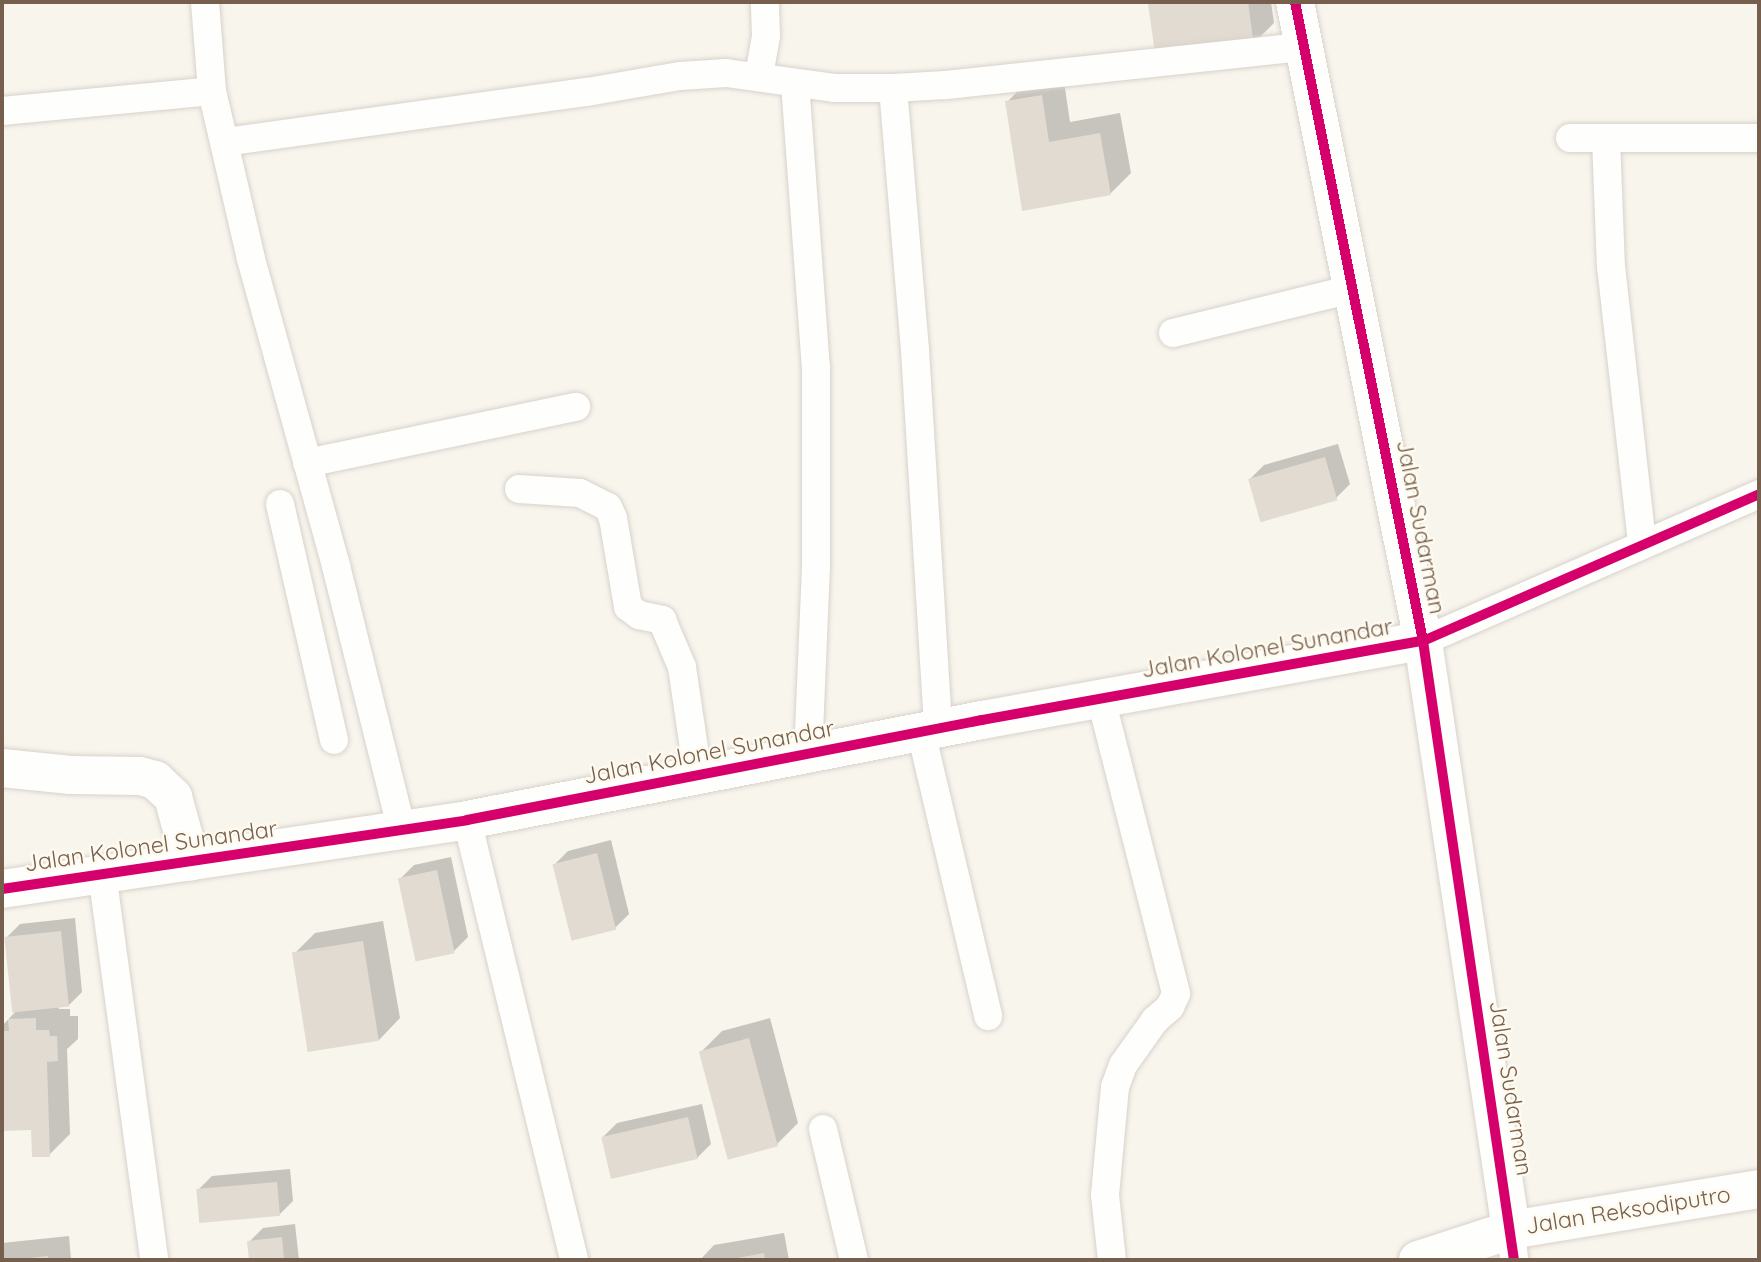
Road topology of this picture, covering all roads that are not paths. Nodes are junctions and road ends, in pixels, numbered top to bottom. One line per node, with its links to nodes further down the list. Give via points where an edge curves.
1 (205, 2): 8 (street)
2 (765, 2): 5 (street, via 766,36)
3 (1296, 2): 4 (street, Jalan Sudarman)
4 (1304, 47): 7 (street); 14 (street, Jalan Sudarman)
5 (759, 76): 6 (street); 13 (street, via 680,76)
6 (794, 83): 7 (street); 28 (street, via 816,367 816,566)
7 (893, 88): 26 (street, via 915,350)
8 (212, 90): 9 (street); 13 (street)
9 (2, 111)
10 (1570, 138): 11 (street)
11 (1606, 138): 12 (street); 22 (street, via 1611,266)
12 (1759, 138)
13 (225, 142): 17 (street, via 251,259)
14 (1352, 289): 15 (street); 24 (street, Jalan Sudarman)
15 (1173, 333)
16 (576, 407): 17 (street)
17 (307, 463): 21 (street)
18 (519, 489): 30 (street, via 580,493 608,507 628,607 639,615 662,620 682,667)
19 (1759, 494): 22 (street)
20 (279, 503): 23 (street)
21 (330, 544): 23 (street); 32 (street)
22 (1642, 544): 24 (street)
23 (292, 555): 27 (street)
24 (1423, 641): 25 (street, Jalan Kolonel Sunandar); 39 (street, Jalan Sudarman)
25 (1101, 699): 26 (street, Jalan Kolonel Sunandar); 43 (street, via 1176,994 1124,1065 1115,1087 1105,1195)
26 (929, 731): 28 (street, Jalan Kolonel Sunandar); 36 (street)
27 (334, 740)
28 (808, 754): 30 (street, Jalan Kolonel Sunandar)
29 (2, 768): 33 (street, via 155,780 173,797)
30 (698, 776): 31 (street, Jalan Kolonel Sunandar)
31 (467, 820): 32 (street, Jalan Kolonel Sunandar); 41 (street)
32 (402, 830): 33 (street, Jalan Kolonel Sunandar)
33 (191, 862): 34 (street, Jalan Kolonel Sunandar)
34 (102, 873): 35 (street, Jalan Kolonel Sunandar); 40 (street)
35 (2, 889)
36 (988, 1016)
37 (822, 1129): 42 (street)
38 (1759, 1189): 39 (street, Jalan Reksodiputro)
39 (1517, 1239): 44 (street, Jalan Reksodiputro)
40 (154, 1260)
41 (574, 1260)
42 (854, 1260)
43 (1112, 1260)
44 (1418, 1260)

